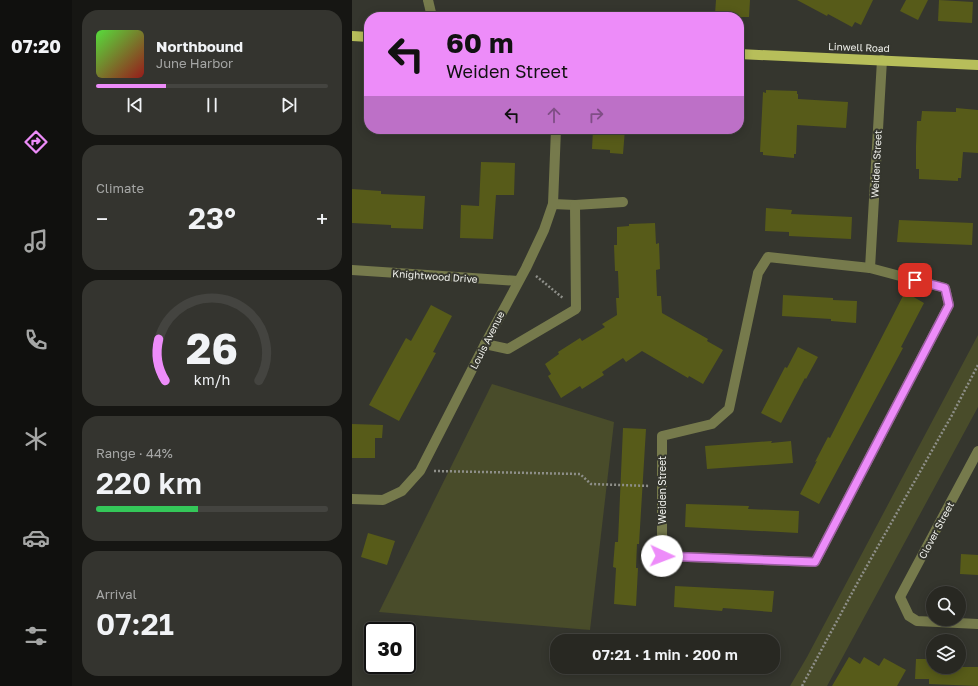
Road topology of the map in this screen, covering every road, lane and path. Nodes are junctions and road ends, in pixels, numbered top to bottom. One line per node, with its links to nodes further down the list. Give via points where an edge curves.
1 (428, 0): 2 (street)
2 (431, 12)
3 (352, 36): 4 (main road)
4 (364, 37)
5 (744, 54): 6 (main road, Linwell Road)
6 (882, 60): 7 (main road, Linwell Road); 13 (street, Weiden Street)
7 (978, 65)
8 (556, 134): 10 (street, Louis Avenue)
9 (623, 202): 11 (street)
10 (553, 204): 11 (street); 12 (street, Louis Avenue)
11 (575, 205): 16 (street)
12 (526, 268): 15 (street, Louis Avenue); 16 (path)
13 (870, 268): 21 (street, Weiden Street, via 768,257 758,273 729,409 712,424 662,436); 21 (street, Weiden Street, via 945,288 949,305 815,562 662,556)
14 (352, 270): 15 (street, Knightwood Drive)
15 (518, 281): 17 (street, Louis Avenue)
16 (576, 309): 17 (street, via 508,349)
17 (485, 344): 20 (street, Louis Avenue)
18 (978, 365): 24 (path)
19 (978, 451): 23 (street, Clover Street, via 900,597 909,616 917,621)
20 (420, 471): 21 (path, via 580,474 591,484); 22 (street, Louis Avenue, via 402,491 383,500)
21 (662, 487)
22 (352, 499)
23 (978, 624)
24 (802, 686)

